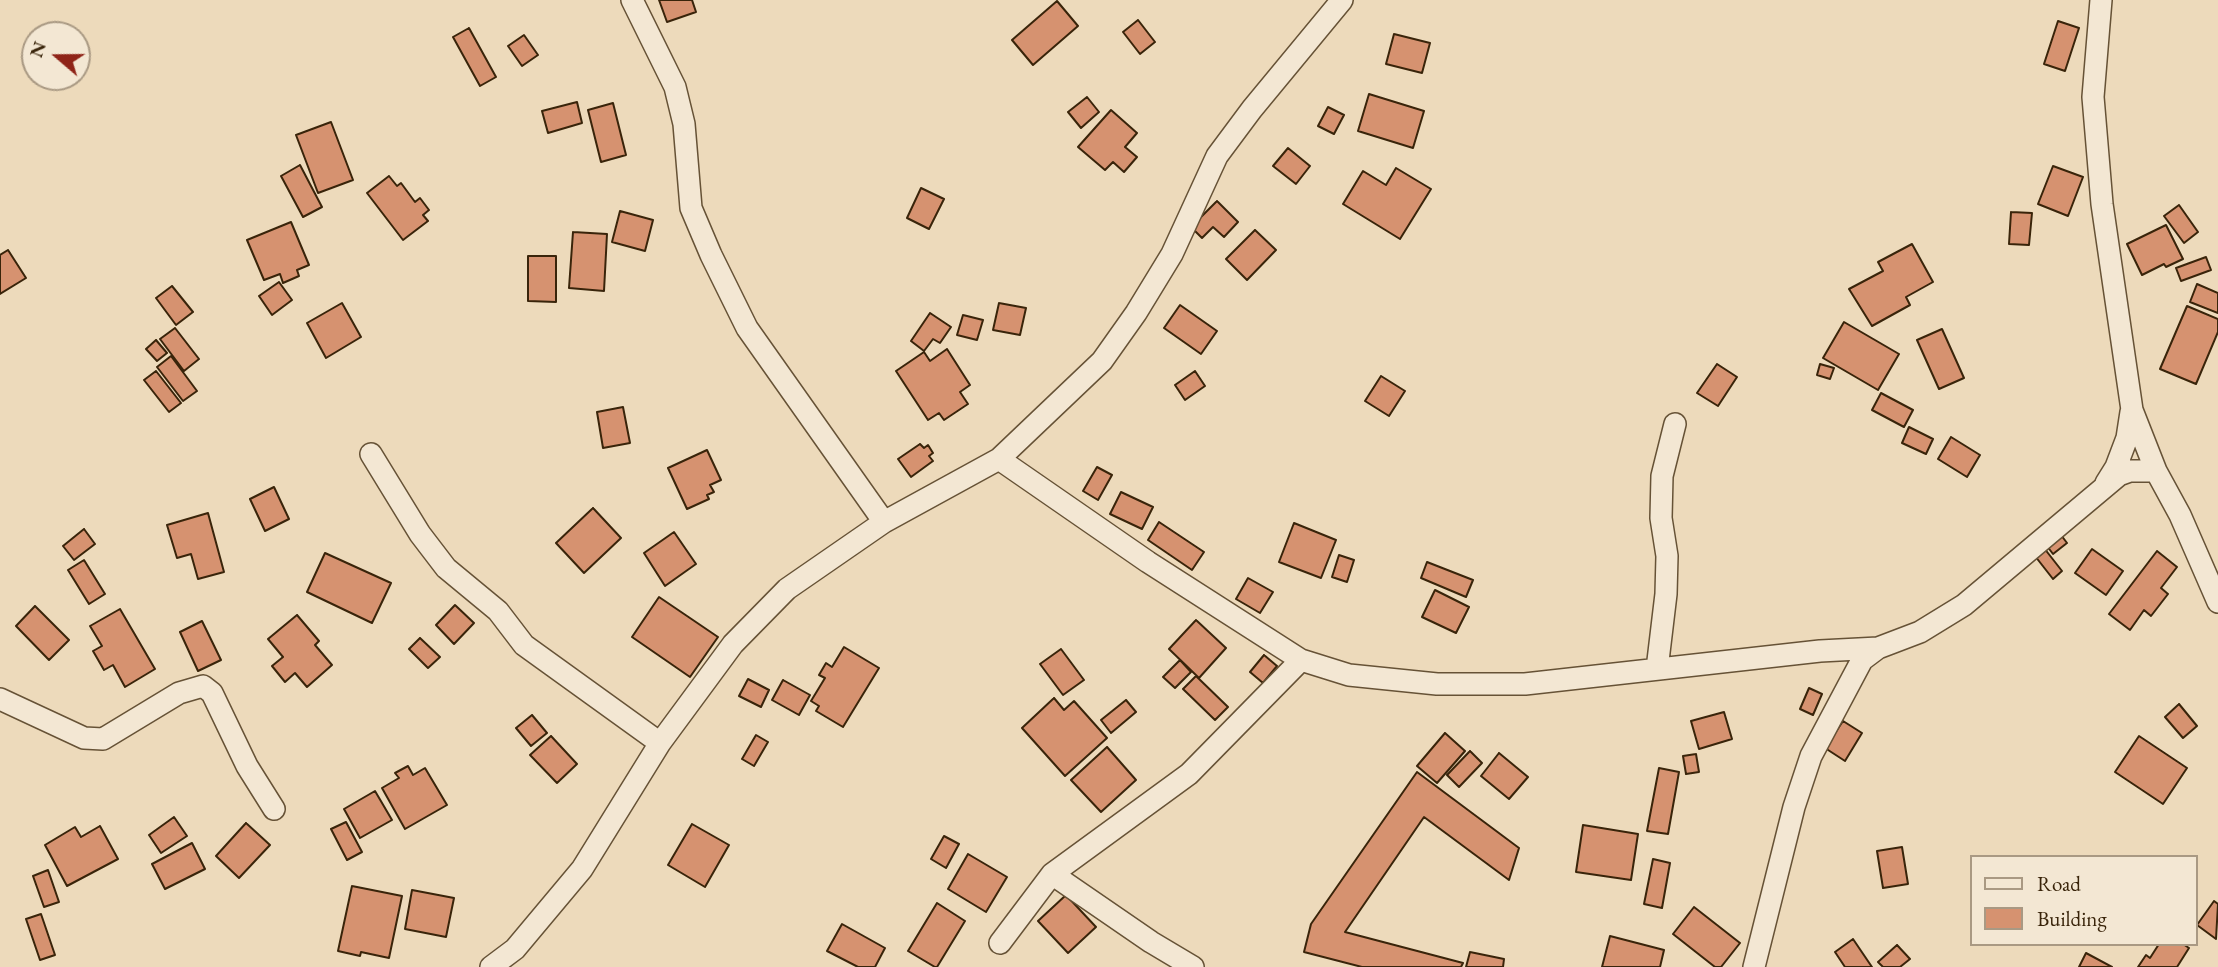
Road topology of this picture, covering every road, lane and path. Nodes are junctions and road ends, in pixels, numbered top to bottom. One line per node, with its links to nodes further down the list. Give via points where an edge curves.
1 (632, 0): 10 (street, via 675,88 684,124 691,208 711,255 747,328)
2 (2101, 0): 4 (street, via 2093,97 2102,204)
3 (1335, 3): 7 (street, via 1217,156 1172,254 1102,361)
4 (2132, 410): 8 (street); 9 (street, via 2116,467)
5 (1675, 424): 14 (street, via 1662,477 1661,517 1667,556)
6 (371, 454): 16 (street, via 446,568 498,611 524,645)
7 (999, 459): 10 (street); 13 (street)
8 (2156, 471): 9 (street, via 2130,471); 11 (street)
9 (2101, 490): 12 (street, via 1964,605 1920,632)
10 (884, 522): 16 (street, via 787,589 733,644)
11 (2218, 602)
12 (1878, 649): 14 (street); 22 (street, via 1862,660 1811,756)
13 (1301, 660): 14 (street, via 1349,675 1437,684 1525,684); 18 (street, via 1189,774)
14 (1657, 669)
15 (0, 699): 17 (street, via 84,738 103,739 179,693 203,686 212,693 247,766)
16 (660, 743): 20 (street, via 582,870 515,949)
17 (274, 809)
18 (1052, 874): 19 (street); 21 (street)
19 (1000, 943)
20 (491, 967)
21 (1193, 967)
22 (1754, 967)

